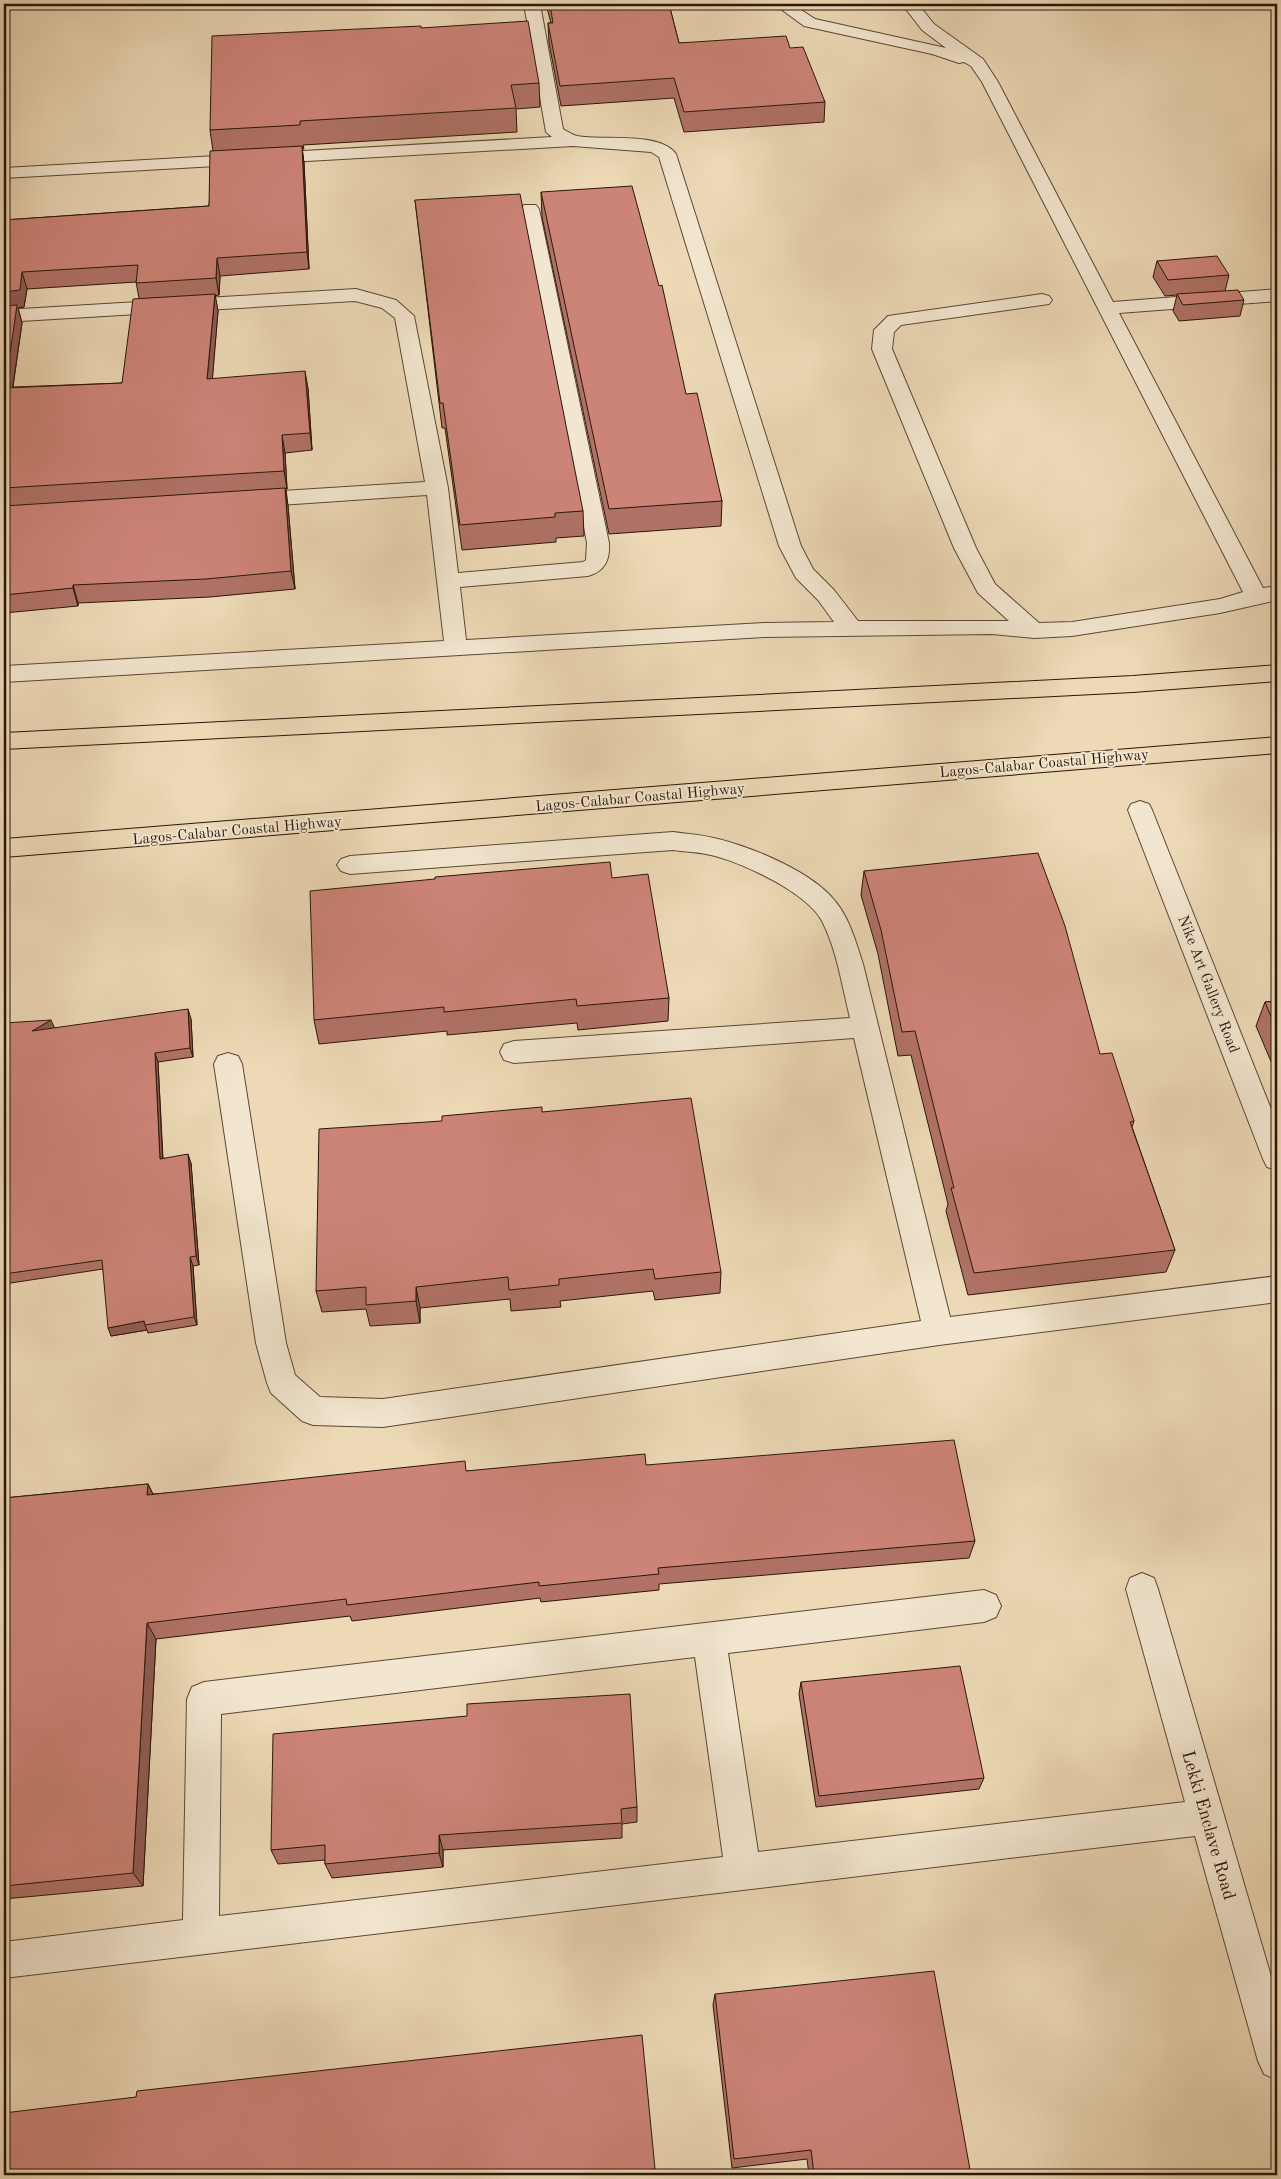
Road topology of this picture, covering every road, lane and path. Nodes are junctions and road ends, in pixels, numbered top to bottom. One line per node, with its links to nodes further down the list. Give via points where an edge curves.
1 (532, 4): 5 (street, via 555,132)
2 (782, 4): 4 (street, via 810,23 936,50)
3 (910, 4): 4 (street, via 928,27)
4 (977, 63): 10 (street, via 990,82)
5 (573, 141): 6 (street); 16 (street, via 641,145 667,154 790,546 804,573)
6 (4, 173)
7 (530, 209): 14 (street, via 599,559 588,569)
8 (1277, 295): 10 (street)
9 (1042, 300): 17 (street, via 896,320 884,330 882,348 964,548 986,588)
10 (1108, 308): 15 (street)
11 (4, 316): 12 (street, via 356,295 389,304 404,316)
12 (437, 488): 13 (street); 14 (street)
13 (230, 501)
14 (448, 581): 18 (street)
15 (1267, 594): 17 (street, via 1118,624)
16 (852, 629): 17 (street, via 992,627); 18 (street, via 764,630)
17 (1034, 631)
18 (456, 648): 20 (street)
19 (1277, 673): 21 (highway, via 1133,684)
20 (4, 674)
21 (4, 741)
22 (1277, 745): 24 (highway, Lagos-Calabar Coastal Highway)
23 (1140, 810): 29 (street, Nike Art Gallery Road)
24 (4, 848)
25 (350, 865): 26 (street, via 673,841 718,847 804,888 822,902 837,928 850,964)
26 (864, 1027): 27 (street); 31 (street)
27 (514, 1052)
28 (228, 1064): 31 (street, via 271,1343 282,1383 313,1411 383,1412)
29 (1277, 1159)
30 (1277, 1289): 31 (street)
31 (939, 1332)
32 (1142, 1589): 35 (street, Lekki Enclave Road)
33 (984, 1606): 34 (street)
34 (709, 1639): 36 (street); 37 (street, via 204,1699)
35 (1206, 1817): 36 (street); 39 (street, Lekki Enclave Road)
36 (743, 1872): 37 (street)
37 (201, 1936): 38 (street)
38 (4, 1960)
39 (1277, 2061)

